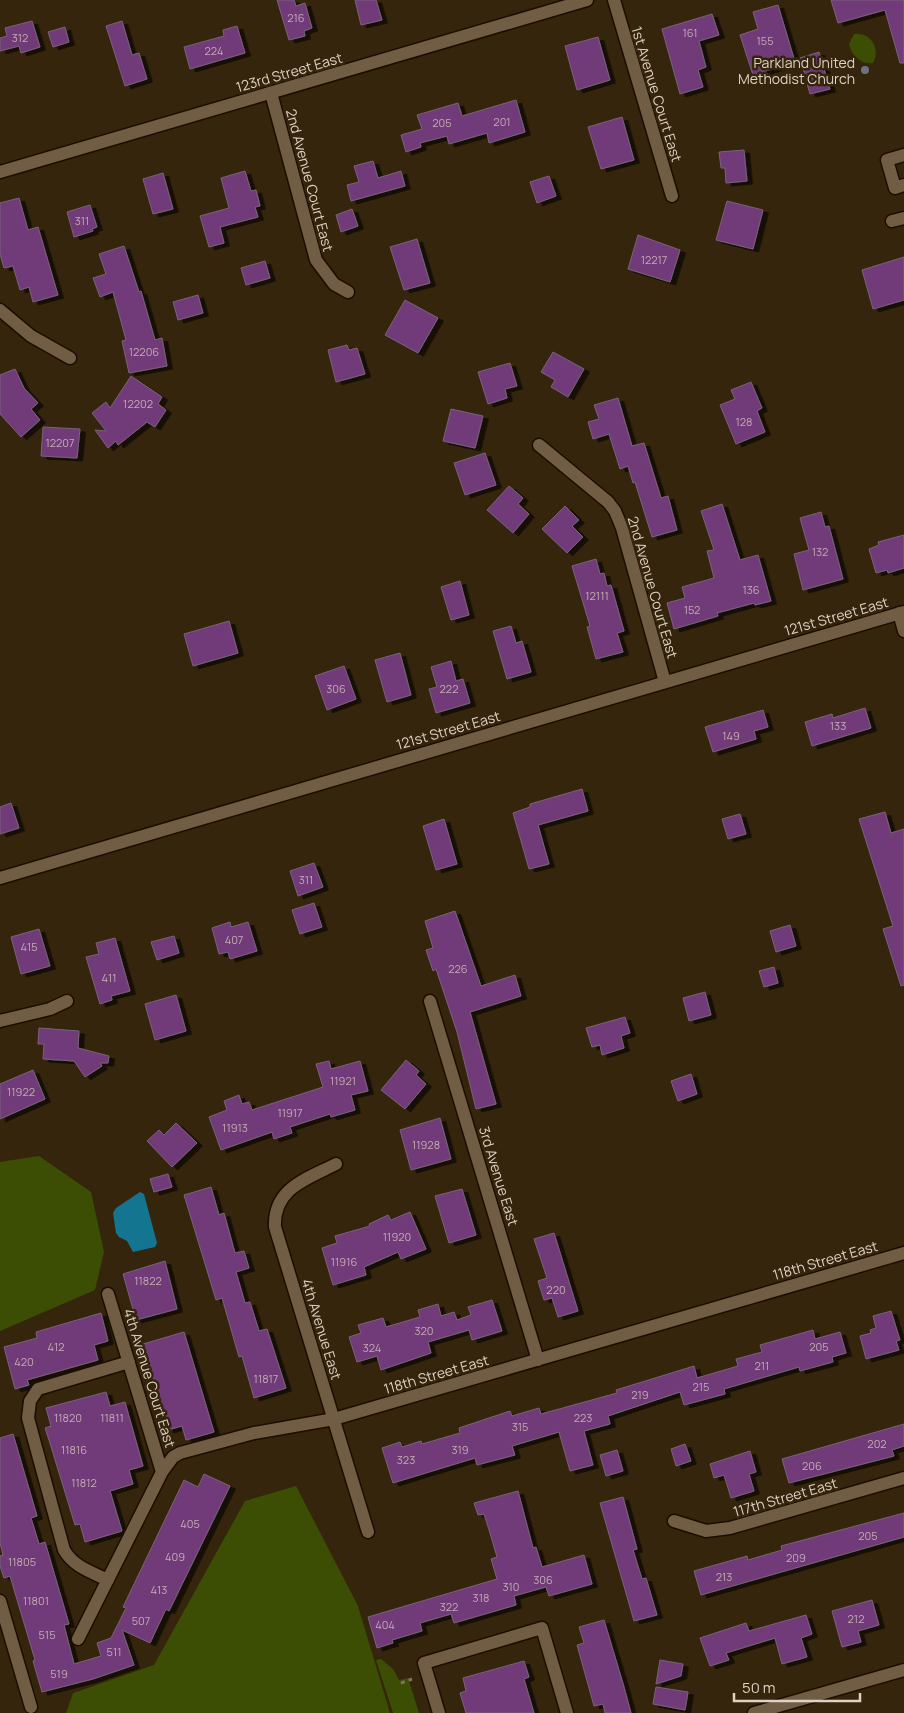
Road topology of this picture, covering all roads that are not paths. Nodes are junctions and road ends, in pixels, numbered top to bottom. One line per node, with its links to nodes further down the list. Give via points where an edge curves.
1 (587, 0): 3 (street, 123rd Street East)
2 (614, 0): 7 (street, 1st Avenue Court East)
3 (271, 92): 5 (street, 123rd Street East); 8 (street, 2nd Avenue Court East, via 316,260 334,284)
4 (904, 155): 6 (street, via 887,160 895,188)
5 (0, 172)
6 (904, 185)
7 (672, 196)
8 (348, 292)
9 (0, 310): 10 (street, via 31,336)
10 (70, 358)
11 (539, 445): 14 (street, 2nd Avenue Court East, via 615,511)
12 (901, 612): 13 (street); 14 (street, 121st Street East)
13 (904, 631)
14 (665, 682): 15 (street, 121st Street East)
15 (0, 878)
16 (67, 1000): 18 (street, via 42,1011)
17 (430, 1001): 22 (street, 3rd Avenue East)
18 (0, 1021)
19 (336, 1164): 24 (street, 4th Avenue East, via 299,1182 284,1195 274,1215)
20 (904, 1253): 22 (street, 118th Street East)
21 (108, 1294): 23 (street, 4th Avenue Court East)
22 (538, 1360): 24 (street, 118th Street East)
23 (129, 1362): 25 (street, 4th Avenue Court East); 29 (street, via 38,1389 28,1409 30,1430 64,1550 70,1560)
24 (334, 1419): 25 (street, 118th Street East, via 254,1433 180,1453); 28 (street, 4th Avenue East)
25 (162, 1472): 29 (street, 118th Street East)
26 (904, 1478): 27 (street, 117th Street East, via 730,1528 706,1531)
27 (674, 1521)
28 (368, 1532)
29 (108, 1580): 31 (street, 118th Street East)
30 (0, 1601): 33 (street)
31 (78, 1639)
32 (904, 1670): 36 (street)
33 (31, 1707)
34 (439, 1713): 35 (street, via 424,1663 542,1628)
35 (567, 1713)
36 (754, 1713)

